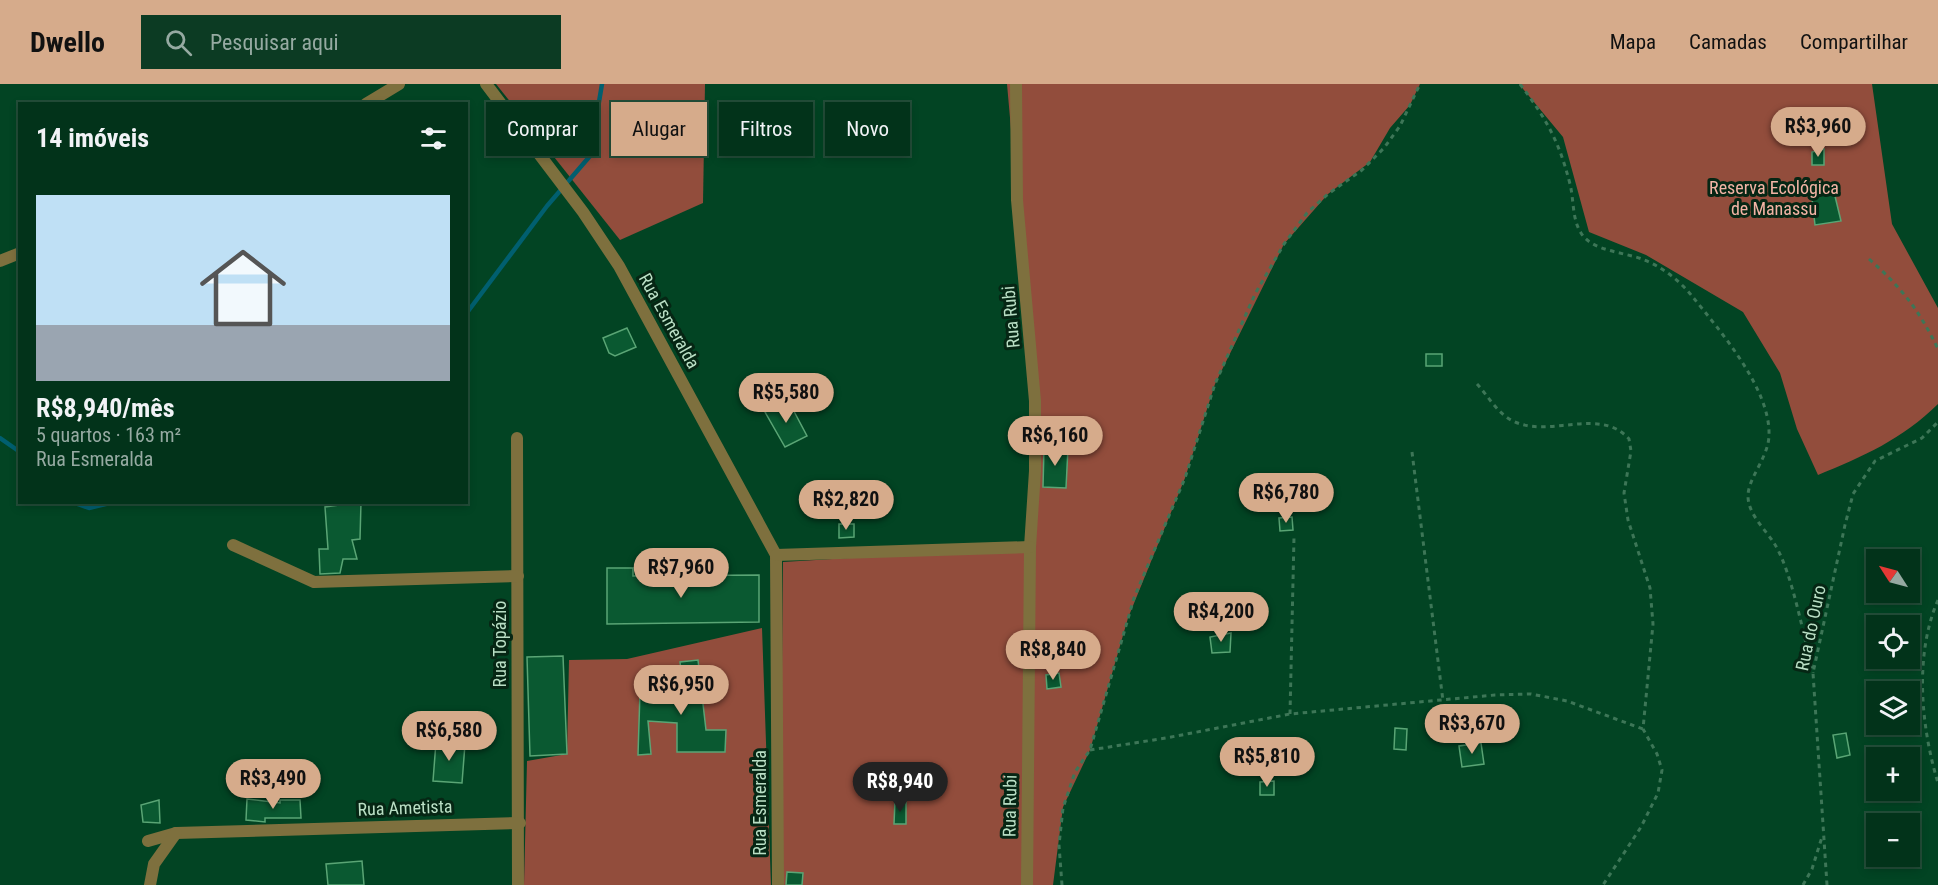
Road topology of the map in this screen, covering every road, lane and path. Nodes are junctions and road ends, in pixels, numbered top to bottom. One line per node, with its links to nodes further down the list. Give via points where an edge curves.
1 (399, 84): 6 (street)
2 (486, 84): 18 (street, Rua Esmeralda, via 584,212 619,266)
3 (1016, 84): 17 (street, Rua Rubi, via 1017,201 1035,400)
4 (1420, 84): 25 (path, via 1400,126 1384,147 1362,170 1307,213 1255,294 1215,384 1185,478 1134,598)
5 (1520, 84): 21 (path, via 1558,141 1576,224 1582,234 1591,243 1661,268 1687,289 1745,366 1767,415 1769,436 1764,459 1748,495 1751,509 1774,544 1785,571)
6 (369, 102)
7 (18, 255): 9 (street)
8 (1869, 259): 10 (path, via 1898,284 1921,313)
9 (0, 261)
10 (1938, 349)
11 (1477, 384): 24 (path, via 1513,421 1527,425 1613,426 1629,439 1631,451 1624,493 1628,520 1650,588 1653,624)
12 (1938, 422): 21 (path, Rua do Ouro, via 1922,438 1875,461 1853,494)
13 (517, 438): 19 (street, Rua Topázio)
14 (1412, 452): 22 (path)
15 (1294, 537): 23 (path)
16 (233, 545): 19 (street, via 314,582)
17 (1030, 547): 18 (street); 34 (street, Rua Rubi)
18 (776, 555): 33 (street, Rua Esmeralda)
19 (518, 576): 27 (street, Rua Topázio)
20 (1938, 600): 26 (path, via 1924,654 1922,702 1928,752)
21 (1813, 673): 29 (path, Rua do Ouro)
22 (1443, 701): 23 (path); 24 (path, via 1531,694 1567,700)
23 (1290, 714): 25 (path)
24 (1643, 729): 36 (path, via 1662,770 1658,793)
25 (1090, 750): 35 (path, via 1075,772 1063,807 1059,845)
26 (1938, 783)
27 (520, 823): 28 (street, Rua Ametista); 32 (street, Rua Topázio)
28 (176, 833): 30 (street, Rua Ametista); 31 (street, via 154,864)
29 (1823, 833): 37 (path); 38 (path, Rua do Ouro)
30 (148, 841)
31 (150, 885)
32 (518, 885)
33 (778, 885)
34 (1027, 885)
35 (1062, 885)
36 (1603, 885)
37 (1803, 885)
38 (1827, 885)

